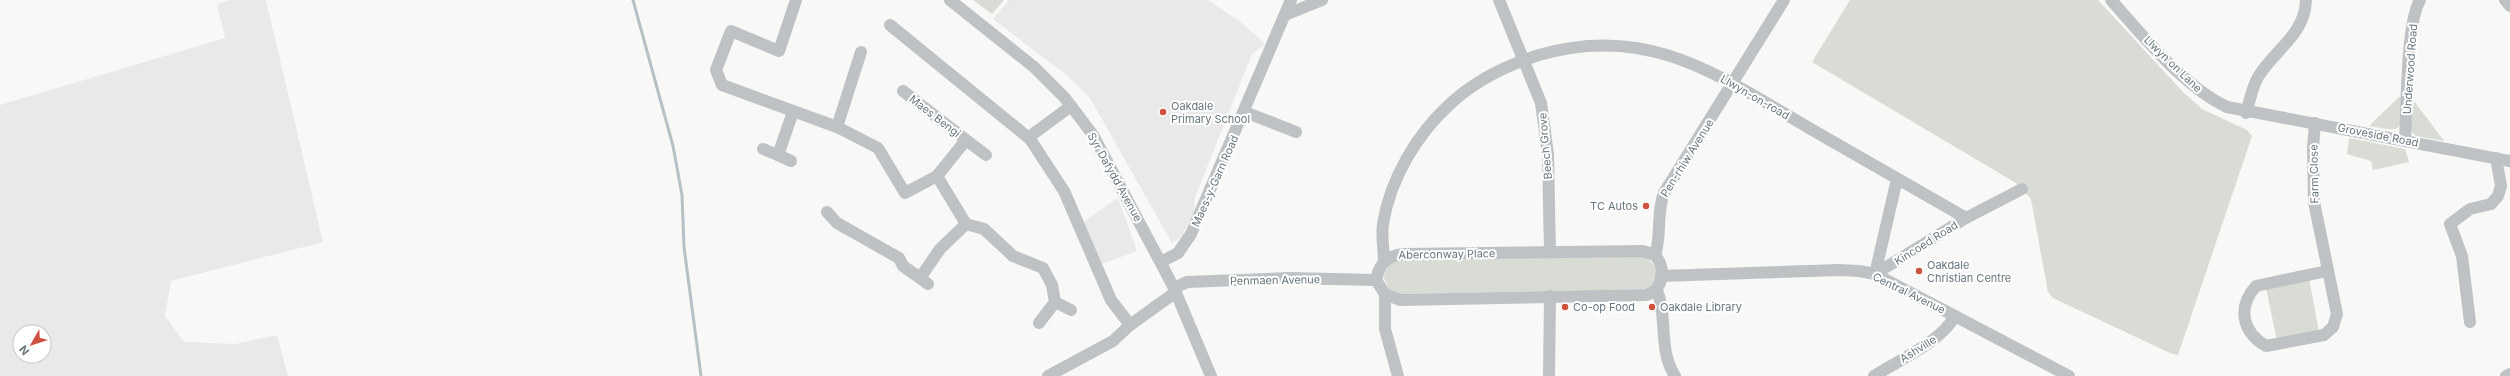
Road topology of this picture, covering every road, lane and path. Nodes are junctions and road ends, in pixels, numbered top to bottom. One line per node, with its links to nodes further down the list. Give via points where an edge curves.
1 (796, 0): 19 (street, via 778,51 731,31 716,70 722,85)
2 (950, 0): 18 (street, Syr Dafydd Avenue, via 1034,67)
3 (1291, 0): 12 (street, Maes-y-Garn Road)
4 (1322, 0): 12 (street)
5 (1499, 0): 15 (street, Beech Grove)
6 (1784, 0): 16 (street)
7 (2111, 0): 21 (street, Llwyn on Lane, via 2184,77 2206,95 2227,107)
8 (2306, 0): 21 (street, via 2306,11 2297,33 2270,60 2257,79)
9 (2420, 0): 26 (street, Underwood Road, via 2414,9)
10 (2505, 0): 11 (street)
11 (2510, 6)
12 (1285, 15): 20 (street, Maes-y-Garn Road)
13 (890, 25): 25 (street)
14 (861, 52): 23 (street)
15 (1525, 59): 16 (street, Llwyn-on-road, via 1555,50 1608,44 1661,52 1688,61); 40 (street, Beech Grove, via 1541,103 1546,128); 43 (street, Llwyn-on-road, via 1480,81 1460,95 1418,141 1405,164 1386,213 1383,226)
16 (1733, 84): 35 (street, Llwyn-on-road); 41 (street, Pen-rhiw Avenue, via 1664,193 1660,204 1659,244)
17 (903, 91): 27 (street, Maes Bengi)
18 (1071, 106): 25 (street); 42 (street, Syr Dafydd Avenue, via 1102,148)
19 (793, 112): 23 (street); 29 (street)
20 (1245, 112): 24 (street); 42 (street, Maes-y-Garn Road, via 1191,234 1178,253)
21 (2246, 113): 22 (street, Groveside Road)
22 (2315, 123): 26 (street, Groveside Road); 44 (street, Farm Close, via 2314,202)
23 (837, 126): 34 (street, via 878,148 904,193)
24 (1296, 132)
25 (1029, 137): 57 (street, via 1064,191 1111,300)
26 (2405, 139): 31 (street, Groveside Road)
27 (966, 140): 30 (street, Maes Bengi); 34 (street, Maes Bengi)
28 (762, 149): 29 (street)
29 (778, 155): 32 (street)
30 (986, 155)
31 (2496, 158): 33 (street, Groveside Road); 55 (street, via 2501,186 2498,196 2491,204 2470,209 2450,224 2462,256)
32 (791, 161)
33 (2510, 161)
34 (937, 176): 39 (street)
35 (1897, 179): 38 (street, Llwyn-on-road); 45 (street, Kincoed Road)
36 (2022, 189): 38 (street, Kincoed Road)
37 (827, 212): 39 (street, via 837,223 899,258 903,266 924,281 940,249)
38 (1966, 218): 45 (street, Kincoed Road)
39 (966, 224): 52 (street, via 984,229 1013,256 1043,268 1052,285)
40 (1550, 252): 41 (street, Aberconway Place, via 1637,250); 43 (street, Aberconway Place, via 1404,254 1395,255)
41 (1655, 255): 46 (street, Pen-rhiw Avenue, via 1660,265)
42 (1161, 262): 48 (street, Syr Dafydd Avenue)
43 (1384, 262): 47 (street, Aberconway Place, via 1380,266)
44 (2327, 271): 44 (street, Farm Close, via 2256,286 2243,306 2250,334 2266,346 2324,335 2333,327 2337,314)
45 (1875, 274): 46 (street, Central Avenue, via 1839,270); 54 (street, Central Avenue)
46 (1661, 276): 49 (street)
47 (1376, 280): 48 (street, Penmaen Avenue, via 1288,278 1187,282); 50 (street)
48 (1175, 290): 57 (street, Penmaen Avenue); 60 (street, Syr Dafydd Avenue)
49 (1657, 290): 51 (street, via 1646,295); 63 (street, via 1661,301 1667,361)
50 (1386, 294): 51 (street, via 1400,300); 61 (street, via 1385,329)
51 (1550, 296): 62 (street)
52 (1055, 302): 53 (street); 56 (street)
53 (1071, 310)
54 (1955, 316): 64 (street, Ashville, via 1950,326 1939,336); 65 (street, Central Avenue)
55 (2470, 322)
56 (1039, 323)
57 (1130, 326): 59 (street, Penmaen Avenue, via 1113,341)
58 (2510, 374): 66 (street)
59 (1048, 376)
60 (1211, 376)
61 (1398, 376)
62 (1549, 376)
63 (1675, 376)
64 (1874, 376)
65 (2069, 376)
66 (2506, 376)

